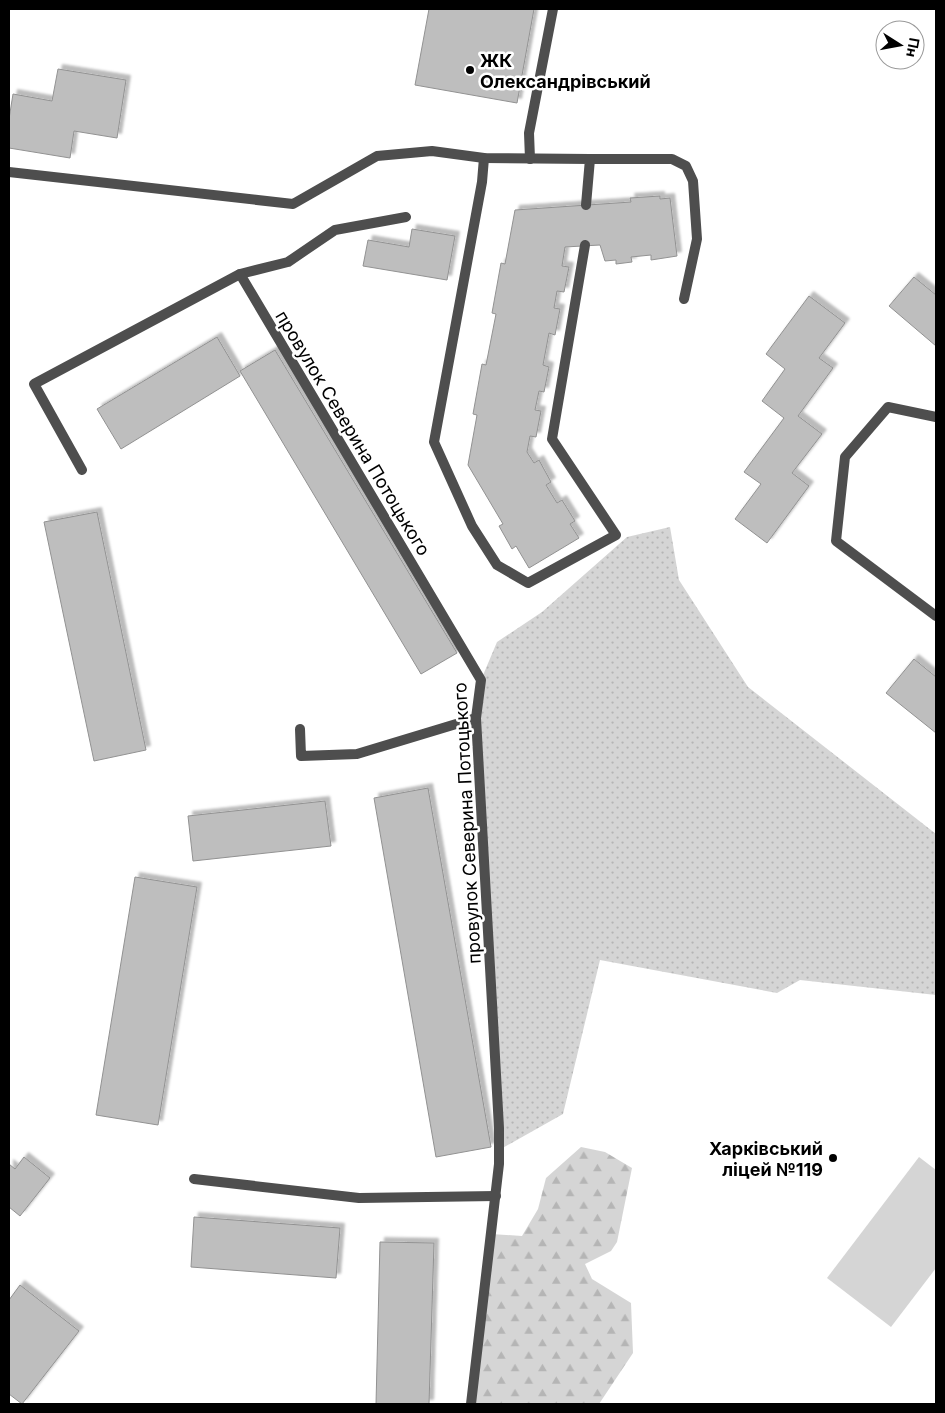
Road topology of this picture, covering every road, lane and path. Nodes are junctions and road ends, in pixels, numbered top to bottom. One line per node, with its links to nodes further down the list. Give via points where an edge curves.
1 (553, 9): 3 (street, via 529,133)
2 (484, 158): 3 (street); 5 (street, via 432,151 377,156 293,204); 8 (street, via 434,442 472,526 497,565 528,583 616,535 552,439)
3 (530, 159): 4 (street)
4 (590, 159): 6 (street); 10 (street, via 672,159 686,166 693,180 696,239)
5 (9, 172)
6 (586, 205)
7 (406, 217): 9 (street, via 335,230 288,262)
8 (585, 245)
9 (240, 274): 12 (street, via 34,384); 14 (street, провулок Северина Потоцького, via 481,680)
10 (684, 299)
11 (936, 417): 13 (street, via 888,407 845,457 836,541)
12 (82, 470)
13 (936, 616)
14 (476, 718): 15 (street, via 357,754 301,756); 17 (street, провулок Северина Потоцького, via 499,1128 500,1164)
15 (300, 728)
16 (194, 1179): 17 (street, via 359,1198)
17 (496, 1196): 18 (street, провулок Северина Потоцького)
18 (471, 1404)

